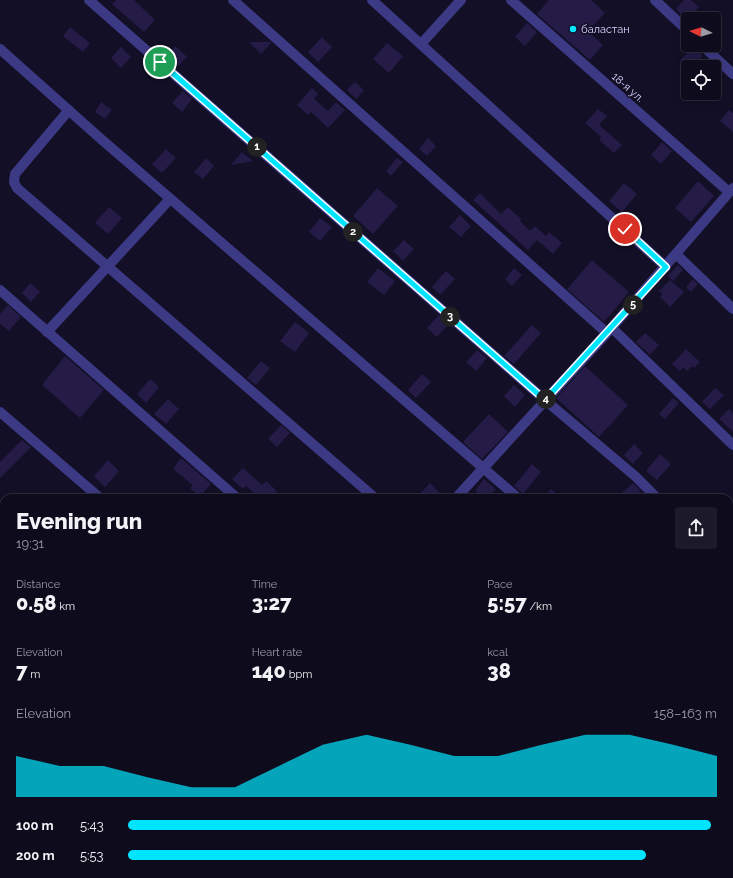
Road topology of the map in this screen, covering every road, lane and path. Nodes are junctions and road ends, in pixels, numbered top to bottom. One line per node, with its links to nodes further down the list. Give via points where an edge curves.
1 (89, 0): 22 (street)
2 (234, 0): 20 (street)
3 (372, 0): 8 (street)
4 (461, 0): 8 (street)
5 (511, 0): 13 (street, 18-я ул.)
6 (655, 0): 7 (street)
7 (681, 24)
8 (421, 44): 16 (street)
9 (0, 49): 12 (street)
10 (709, 52): 11 (street)
11 (733, 74)
12 (69, 110): 14 (street); 17 (street, via 15,174 14,182 17,188)
13 (731, 190): 15 (street)
14 (170, 199): 17 (street); 25 (street)
15 (677, 255): 16 (street); 19 (street)
16 (666, 267): 20 (street)
17 (107, 268): 21 (street); 28 (street)
18 (0, 290): 21 (street)
19 (733, 309)
20 (610, 331): 22 (street); 24 (street)
21 (47, 332): 27 (street)
22 (545, 400): 25 (street); 31 (street)
23 (0, 412): 26 (street)
24 (733, 446)
25 (483, 467): 29 (street); 30 (street)
26 (95, 494)
27 (232, 494)
28 (369, 494)
29 (459, 494)
30 (513, 494)
31 (653, 494)

